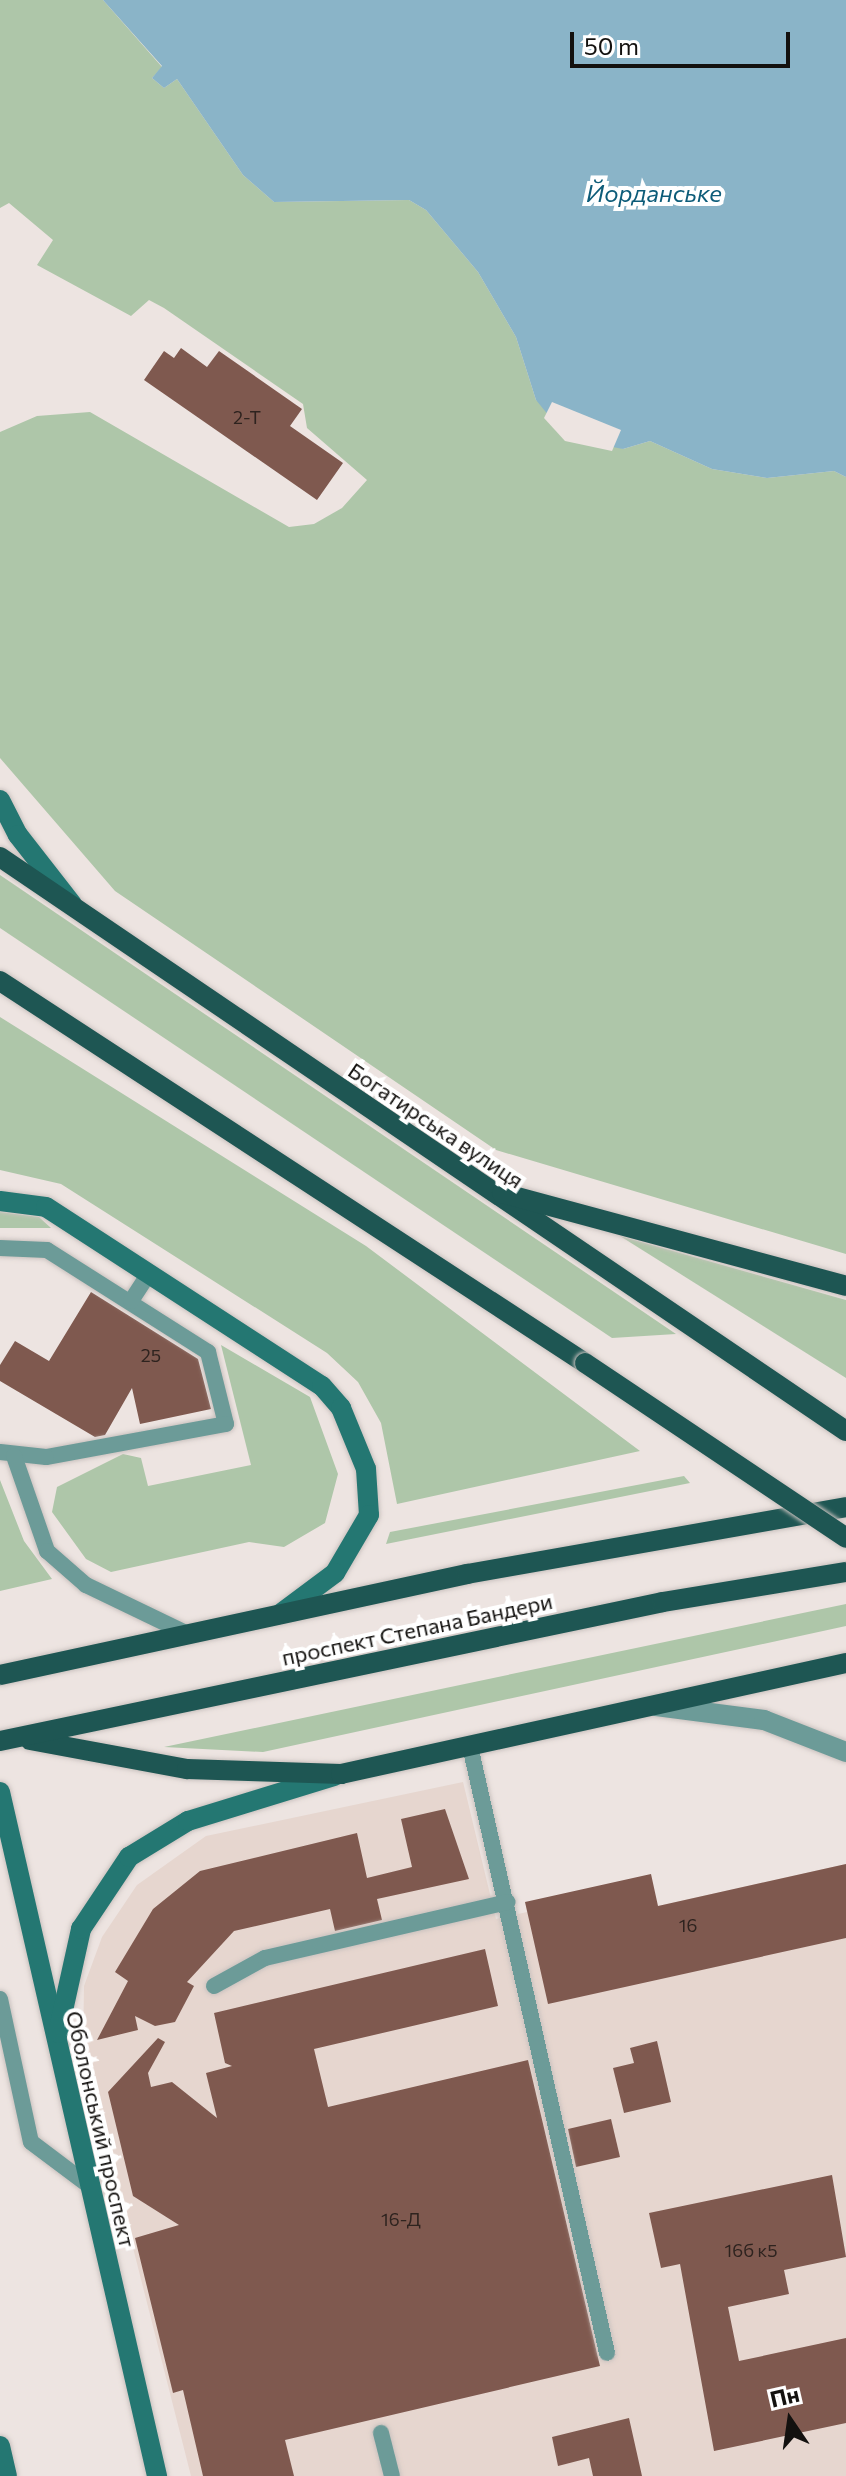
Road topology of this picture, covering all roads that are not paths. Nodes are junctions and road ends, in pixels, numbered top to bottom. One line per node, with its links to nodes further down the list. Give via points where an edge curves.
1 (0, 800): 3 (main road, via 18,835)
2 (0, 857): 3 (main road, Богатирська вулиця)
3 (74, 907): 5 (main road, Богатирська вулиця)
4 (0, 981): 14 (main road, bridge)
5 (484, 1188): 9 (main road); 11 (main road, Богатирська вулиця)
6 (0, 1201): 8 (main road, via 46,1207)
7 (0, 1248): 10 (lane, via 47,1250)
8 (149, 1273): 10 (lane); 16 (main road, via 322,1386 356,1438 369,1494 366,1527 335,1573)
9 (846, 1286)
10 (131, 1301): 12 (lane, via 208,1352 226,1424 46,1457)
11 (846, 1431)
12 (7, 1454): 17 (lane, via 47,1551 86,1585)
13 (846, 1507): 16 (main road, проспект Степана Бандери, via 672,1535)
14 (846, 1538)
15 (846, 1572): 21 (main road, проспект Степана Бандери, via 663,1602)
16 (280, 1614): 17 (main road, проспект Степана Бандери)
17 (188, 1634): 19 (main road, проспект Степана Бандери)
18 (846, 1663): 20 (main road)
19 (0, 1675)
20 (656, 1706): 22 (main road); 23 (street, via 764,1720)
21 (9, 1740): 24 (main road, via 187,1769)
22 (470, 1746): 24 (main road); 26 (lane)
23 (846, 1752)
24 (341, 1774): 29 (main road, via 222,1807 155,1836 129,1857 81,1929)
25 (0, 1792): 29 (main road, Оболонський проспект)
26 (508, 1902): 27 (lane, via 265,1958); 31 (lane)
27 (214, 1986)
28 (0, 1999): 30 (lane, via 31,2142)
29 (56, 2044): 30 (main road, Оболонський проспект)
30 (88, 2185): 35 (main road, Оболонський проспект)
31 (607, 2353)
32 (381, 2433): 36 (lane)
33 (0, 2446): 34 (main road)
34 (7, 2476)
35 (157, 2476)
36 (392, 2476)

